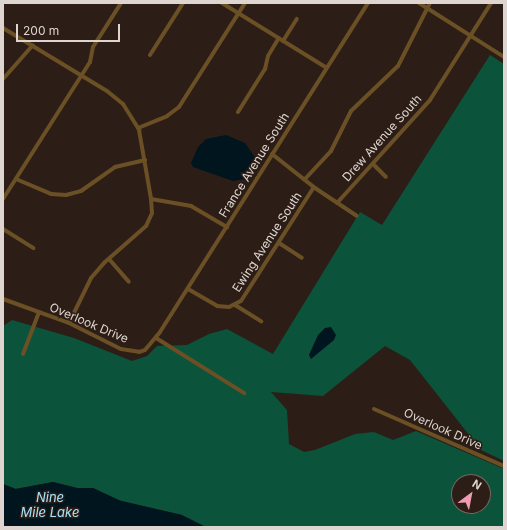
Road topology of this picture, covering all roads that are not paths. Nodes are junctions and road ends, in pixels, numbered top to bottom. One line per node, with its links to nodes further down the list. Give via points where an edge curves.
1 (121, 3): 19 (street, via 93,47 90,62)
2 (183, 3): 16 (street)
3 (222, 3): 10 (street)
4 (245, 3): 10 (street)
5 (368, 3): 18 (street, France Avenue South)
6 (418, 3): 9 (street)
7 (430, 3): 9 (street, Ewing Avenue South)
8 (492, 3): 13 (street, Drew Avenue South)
9 (427, 8): 13 (street); 28 (street, Ewing Avenue South, via 398,66 351,111 331,151)
10 (239, 13): 14 (street); 22 (street, via 178,107 168,116)
11 (297, 19): 14 (street)
12 (3, 28): 15 (street)
13 (471, 36): 17 (street); 25 (street, Drew Avenue South, via 430,100)
14 (281, 39): 18 (street); 21 (street, via 268,56 265,69)
15 (33, 45): 19 (street); 20 (street)
16 (150, 54)
17 (504, 57)
18 (327, 68): 23 (street, France Avenue South)
19 (81, 75): 22 (street, via 123,104); 27 (street)
20 (3, 79)
21 (238, 112)
22 (138, 128): 24 (street)
23 (272, 154): 28 (street); 34 (street, France Avenue South)
24 (145, 160): 27 (street, via 115,167 81,191 66,195 51,194); 31 (street)
25 (373, 164): 26 (street); 32 (street, Drew Avenue South)
26 (386, 176)
27 (16, 179): 30 (street)
28 (305, 179): 29 (street)
29 (314, 188): 32 (street); 36 (street, Ewing Avenue South)
30 (3, 199)
31 (151, 199): 34 (street, via 191,206); 39 (street, via 152,213 146,226)
32 (337, 203): 33 (street)
33 (357, 216)
34 (227, 227): 41 (street, France Avenue South)
35 (3, 229): 37 (street)
36 (279, 243): 38 (street); 43 (street, Ewing Avenue South, via 245,296)
37 (34, 248)
38 (302, 258)
39 (109, 259): 40 (street); 46 (street, via 88,282)
40 (129, 282)
41 (188, 289): 43 (street, via 217,306); 47 (street, France Avenue South)
42 (3, 298): 44 (street, Overlook Drive)
43 (235, 305): 45 (street)
44 (39, 312): 46 (street, Overlook Drive); 48 (street)
45 (262, 322)
46 (69, 324): 47 (street, Overlook Drive, via 112,346 131,352 145,350)
47 (156, 338): 49 (street)
48 (23, 354)
49 (244, 393)
50 (374, 409): 51 (street, Overlook Drive)
51 (504, 466)

